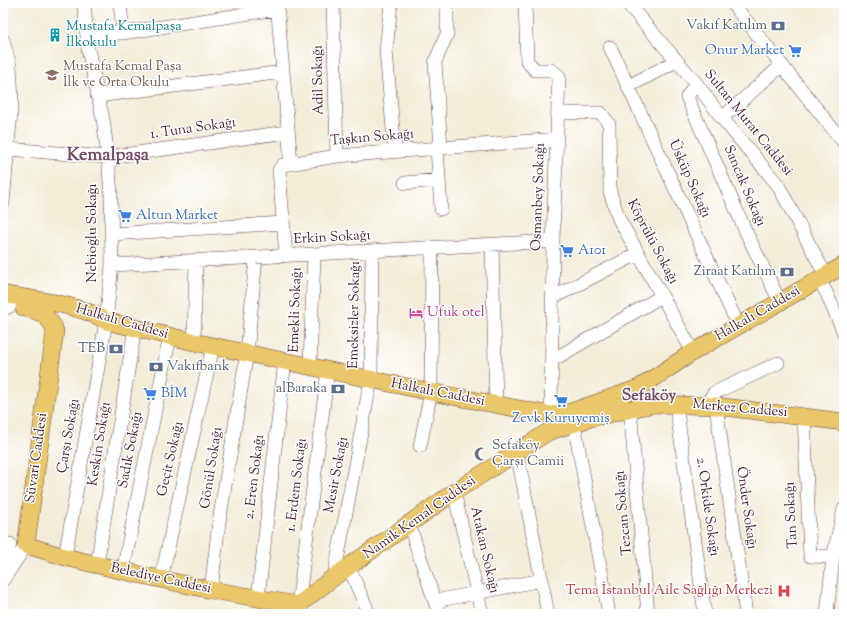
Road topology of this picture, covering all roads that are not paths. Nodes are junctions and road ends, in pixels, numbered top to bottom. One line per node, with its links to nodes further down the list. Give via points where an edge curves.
1 (84, 3): 11 (street, Nebioğlu Sokağı)
2 (120, 3): 10 (street)
3 (333, 3): 29 (street, Adil Sokağı)
4 (392, 3): 28 (street, via 386,51)
5 (447, 3): 26 (street, via 447,34 434,62)
6 (525, 3): 21 (street, Osmanbey Sokağı, via 528,61 535,70 551,70 559,76)
7 (627, 3): 14 (street, Sultan Murat Caddesi)
8 (732, 3): 15 (street)
9 (277, 6): 10 (street); 16 (street)
10 (123, 33): 11 (street)
11 (87, 34): 20 (street, Nebioğlu Sokağı)
12 (3, 40): 19 (street, via 10,66)
13 (610, 47): 18 (street, Üsküp Sokağı)
14 (676, 60): 17 (street, Sultan Murat Caddesi); 18 (street)
15 (782, 65): 22 (street); 25 (street)
16 (283, 72): 20 (street); 23 (street)
17 (696, 83): 22 (street, Sultan Murat Caddesi); 52 (street, Sancak Sokağı, via 687,97 746,232)
18 (628, 86): 55 (street, Üsküp Sokağı)
19 (7, 87): 27 (street)
20 (97, 96): 30 (street, Nebioğlu Sokağı)
21 (558, 113): 24 (street, Osmanbey Sokağı); 43 (street, Köprülü Sokağı, via 601,113 609,124 610,192 619,219)
22 (722, 118): 49 (street, Sultan Murat Caddesi, via 778,185)
23 (287, 132): 30 (street, 1. Tuna Sokağı); 31 (street)
24 (557, 139): 26 (street, Taşkın Sokağı); 38 (street, Osmanbey Sokağı)
25 (844, 143)
26 (439, 148): 28 (street, Taşkın Sokağı); 32 (street)
27 (8, 149): 30 (street, 1. Tuna Sokağı); 34 (street)
28 (395, 151): 29 (street, Taşkın Sokağı)
29 (337, 156): 31 (street, Taşkın Sokağı)
30 (108, 157): 37 (street, Nebioğlu Sokağı)
31 (291, 163): 36 (street, via 283,165 279,170)
32 (439, 180): 33 (street); 35 (street)
33 (405, 183)
34 (3, 203)
35 (441, 210)
36 (283, 222): 37 (street); 44 (street)
37 (112, 234): 47 (street, Nebioğlu Sokağı)
38 (553, 241): 39 (street, Erkin Sokağı); 51 (street, Osmanbey Sokağı)
39 (492, 244): 40 (street, Erkin Sokağı); 71 (street)
40 (432, 248): 41 (street, Erkin Sokağı); 70 (street)
41 (372, 251): 42 (street, Erkin Sokağı); 69 (street, Emeksizler Sokağı)
42 (314, 254): 44 (street, Erkin Sokağı); 67 (street, Emekli Sokağı)
43 (637, 254): 50 (street, Köprülü Sokağı); 51 (street)
44 (286, 256): 45 (street, Erkin Sokağı)
45 (256, 258): 46 (street, Erkin Sokağı); 63 (street, Gönül Sokağı)
46 (196, 261): 47 (street, Erkin Sokağı); 60 (street)
47 (112, 265): 54 (street, Nebioğlu Sokağı)
48 (844, 265): 49 (main road, Halkalı Caddesi)
49 (822, 278): 52 (main road, Halkalı Caddesi); 58 (street, Sultan Murat Caddesi)
50 (662, 296): 62 (street, Köprülü Sokağı); 65 (street)
51 (552, 298): 65 (street, Osmanbey Sokağı)
52 (780, 302): 55 (main road, Halkalı Caddesi)
53 (5, 304): 54 (main road, Halkalı Caddesi, via 83,310); 57 (main road, Halkalı Caddesi, via 45,314)
54 (106, 321): 56 (main road, Halkalı Caddesi); 57 (main road, via 72,318 65,320); 86 (street, Çarşı Sokağı)
55 (738, 326): 62 (main road, Halkalı Caddesi)
56 (135, 327): 59 (main road, Halkalı Caddesi); 88 (street, Keskin Sokağı)
57 (55, 330): 85 (main road, Süvari Caddesi)
58 (844, 333)
59 (170, 336): 60 (main road, Halkalı Caddesi); 91 (street, Sadık Sokağı)
60 (194, 342): 61 (main road, Halkalı Caddesi)
61 (213, 346): 63 (main road, Halkalı Caddesi); 93 (street, Geçit Sokağı)
62 (693, 352): 75 (main road, Halkalı Caddesi, via 639,388 571,412)
63 (247, 353): 64 (main road, Halkalı Caddesi); 96 (street, Gönül Sokağı, via 219,522)
64 (285, 360): 67 (main road, Halkalı Caddesi); 98 (street, 2. Eren Sokağı)
65 (551, 360): 75 (street, Osmanbey Sokağı)
66 (778, 363): 73 (street, via 714,393)
67 (310, 366): 68 (main road, Halkalı Caddesi)
68 (328, 370): 69 (main road, Halkalı Caddesi); 100 (street, 1. Erdem Sokağı)
69 (371, 379): 70 (main road, Halkalı Caddesi); 92 (street, Mesir Sokağı)
70 (431, 392): 71 (main road, Halkalı Caddesi); 80 (street)
71 (496, 404): 75 (main road, Halkalı Caddesi)
72 (676, 404): 73 (main road, Merkez Caddesi); 74 (main road, Merkez Caddesi, via 654,404); 106 (street, 2. Orkide Sokağı)
73 (711, 405): 76 (main road, Merkez Caddesi); 107 (street, Önder Sokağı)
74 (630, 409): 78 (main road, Merkez Caddesi); 105 (street, Tezcan Sokağı)
75 (546, 415): 79 (main road)
76 (804, 415): 77 (main road, Merkez Caddesi); 87 (street, Tan Sokağı, via 810,556)
77 (844, 422)
78 (574, 423): 79 (main road, Merkez Caddesi); 104 (street)
79 (544, 434): 81 (main road, Namik Kemal Caddesi)
80 (420, 446)
81 (517, 452): 82 (main road, Namik Kemal Caddesi); 95 (street)
82 (454, 492): 84 (main road, Namik Kemal Caddesi); 97 (street, Atakan Sokağı)
83 (843, 516): 87 (street)
84 (409, 524): 90 (main road, Namik Kemal Caddesi); 99 (street)
85 (18, 544): 86 (main road, Belediye Caddesi); 89 (street); 94 (street, Süvari Caddesi)
86 (65, 557): 88 (main road, Belediye Caddesi)
87 (833, 557): 108 (street)
88 (97, 565): 91 (main road, Belediye Caddesi)
89 (3, 567)
90 (349, 567): 92 (main road, Namik Kemal Caddesi); 101 (street)
91 (123, 571): 93 (main road, Belediye Caddesi)
92 (334, 577): 100 (main road, Namik Kemal Caddesi)
93 (161, 579): 96 (main road, Belediye Caddesi)
94 (3, 580)
95 (542, 580): 97 (street); 103 (street)
96 (211, 590): 98 (main road, Belediye Caddesi)
97 (478, 592): 99 (street); 102 (street, Atakan Sokağı)
98 (268, 604): 100 (main road, Belediye Caddesi)
99 (437, 608)
100 (295, 611)
101 (369, 614)
102 (482, 614)
103 (548, 614)
104 (608, 614)
105 (648, 614)
106 (705, 614)
107 (746, 614)
108 (827, 614)

